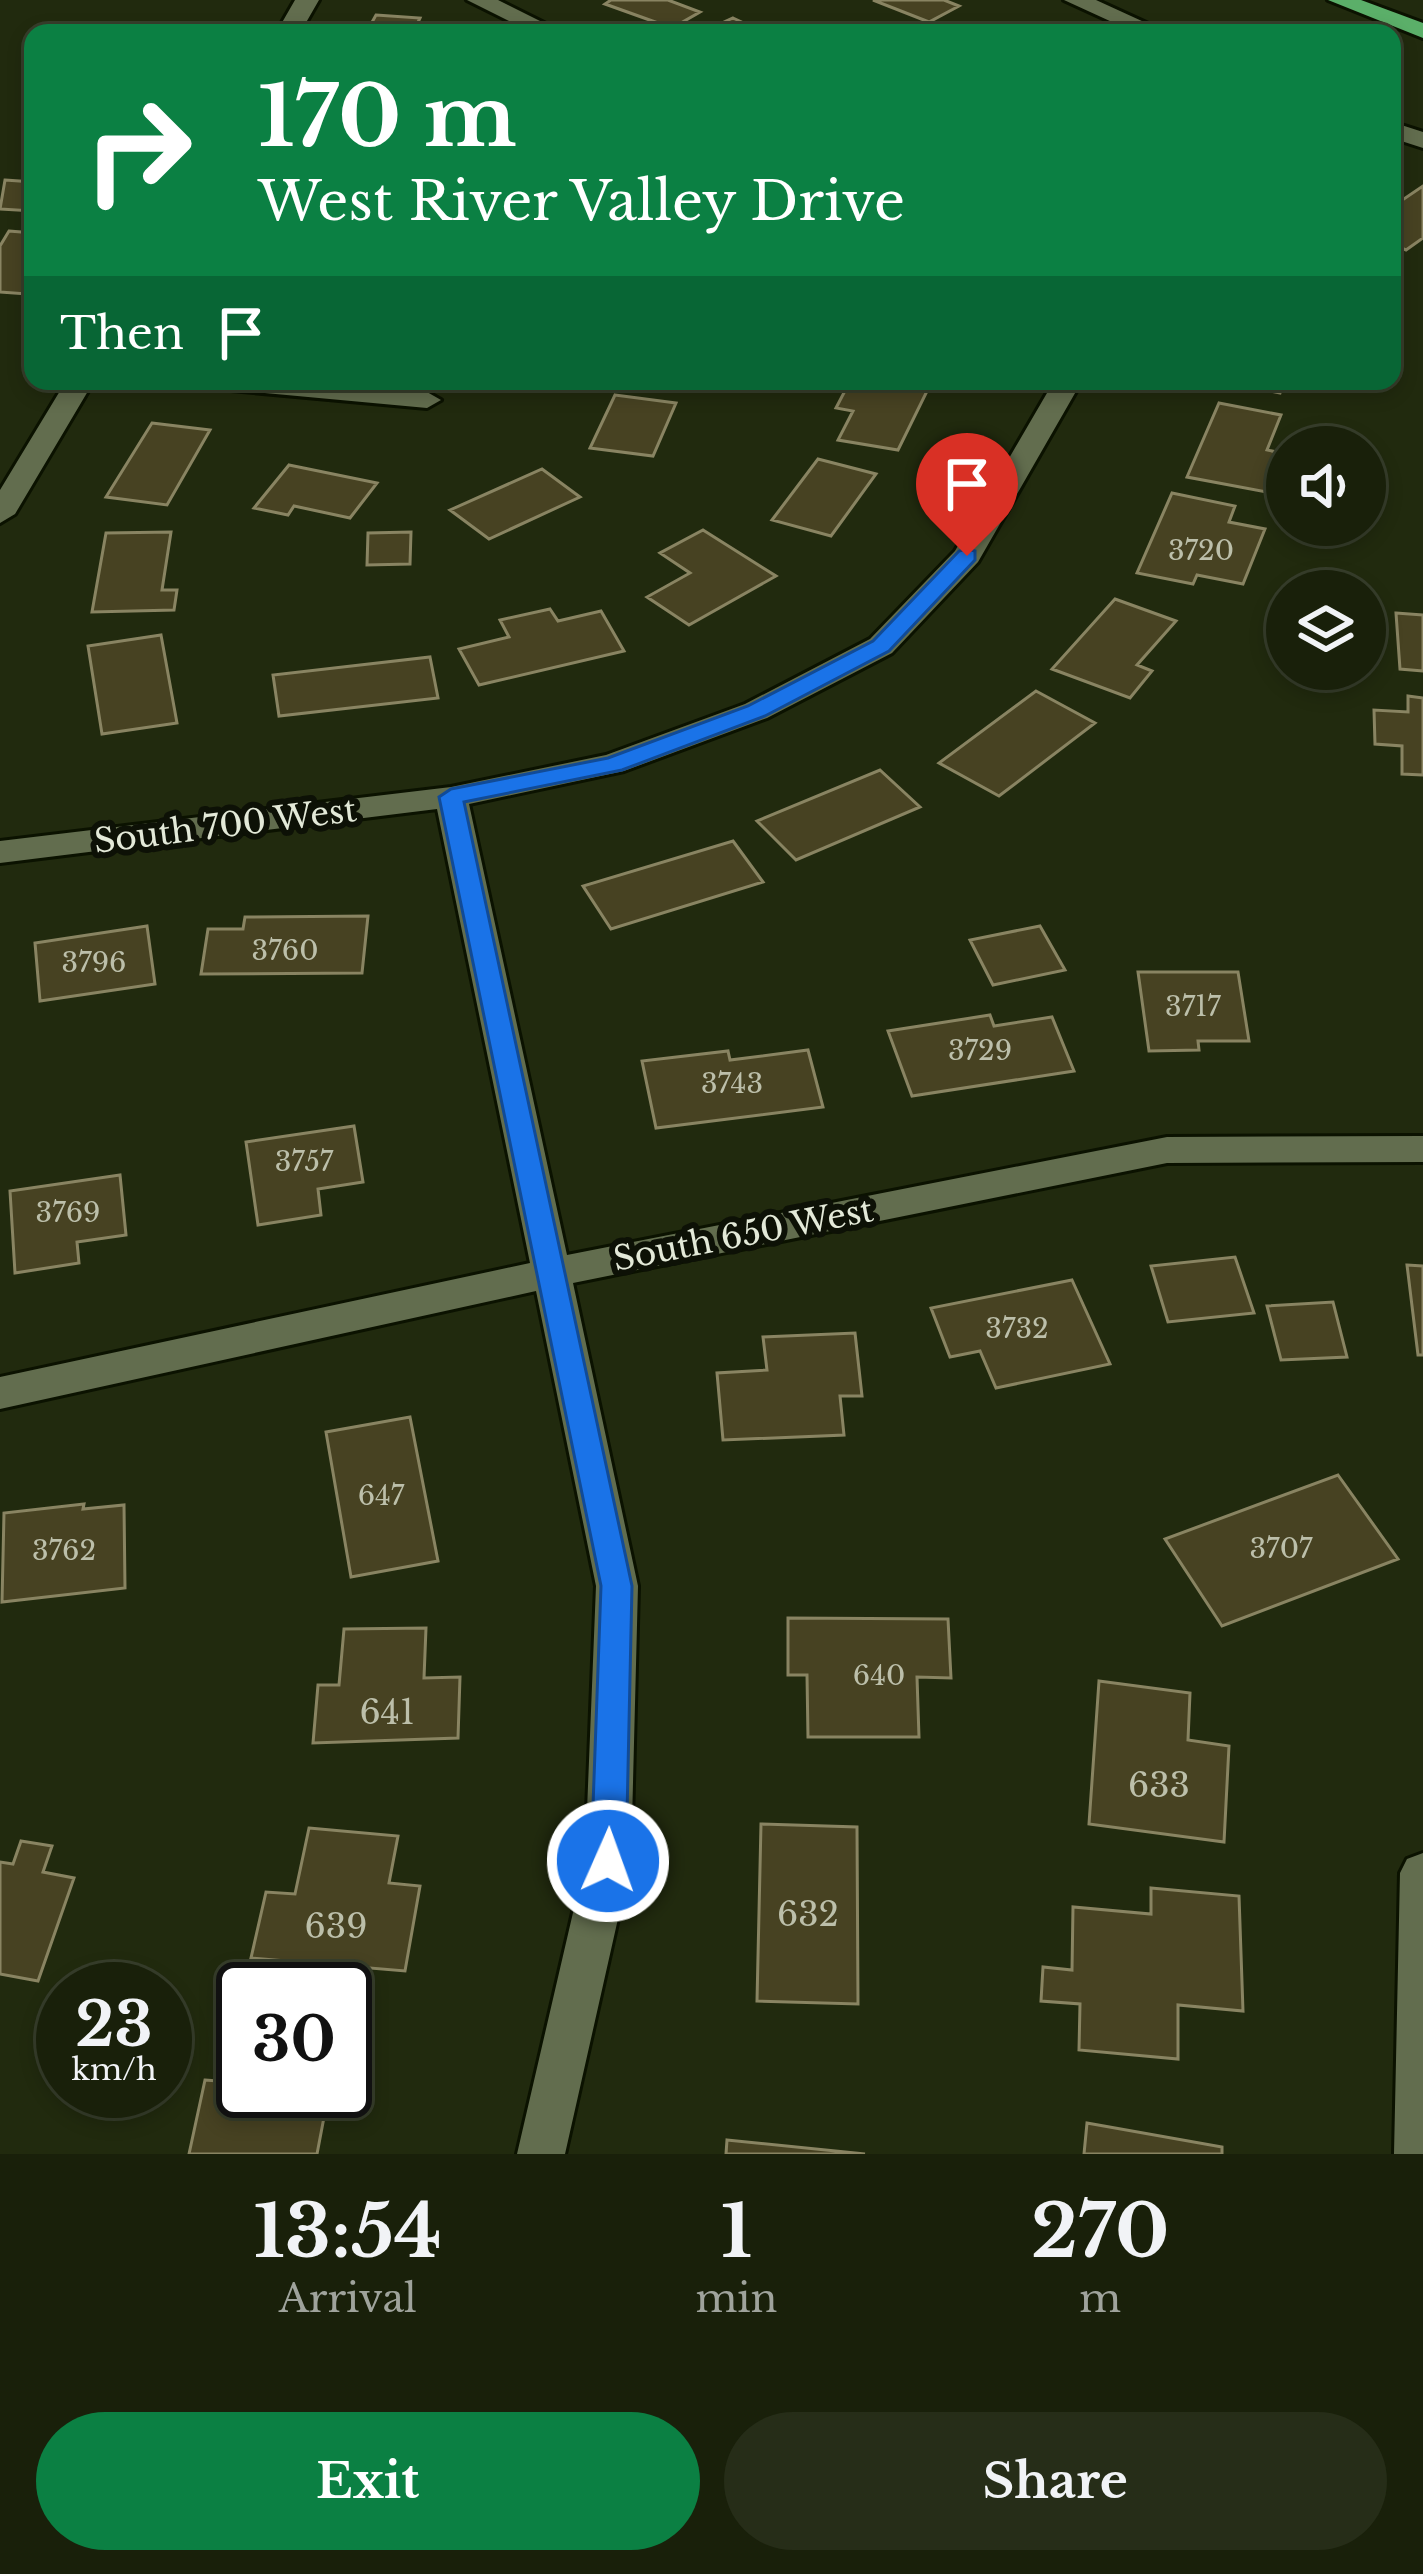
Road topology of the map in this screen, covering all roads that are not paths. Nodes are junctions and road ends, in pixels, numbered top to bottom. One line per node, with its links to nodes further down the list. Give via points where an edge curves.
1 (479, 0): 4 (street)
2 (1076, 0): 5 (street)
3 (1340, 0): 6 (highway)
4 (533, 24)
5 (1134, 24)
6 (1423, 31)
7 (75, 390): 11 (street)
8 (318, 390): 10 (street)
9 (1063, 390): 12 (street, South 700 West, via 967,556 881,646 756,711 614,764)
10 (427, 400)
11 (0, 514)
12 (451, 797): 13 (street, South 700 West); 15 (street)
13 (0, 852)
14 (1423, 1149): 15 (street, South 650 West, via 1167,1150)
15 (550, 1273): 16 (street, South 650 West); 18 (street, via 616,1586 608,1861)
16 (0, 1393)
17 (1423, 1873): 19 (street)
18 (541, 2154)
19 (1418, 2154)

